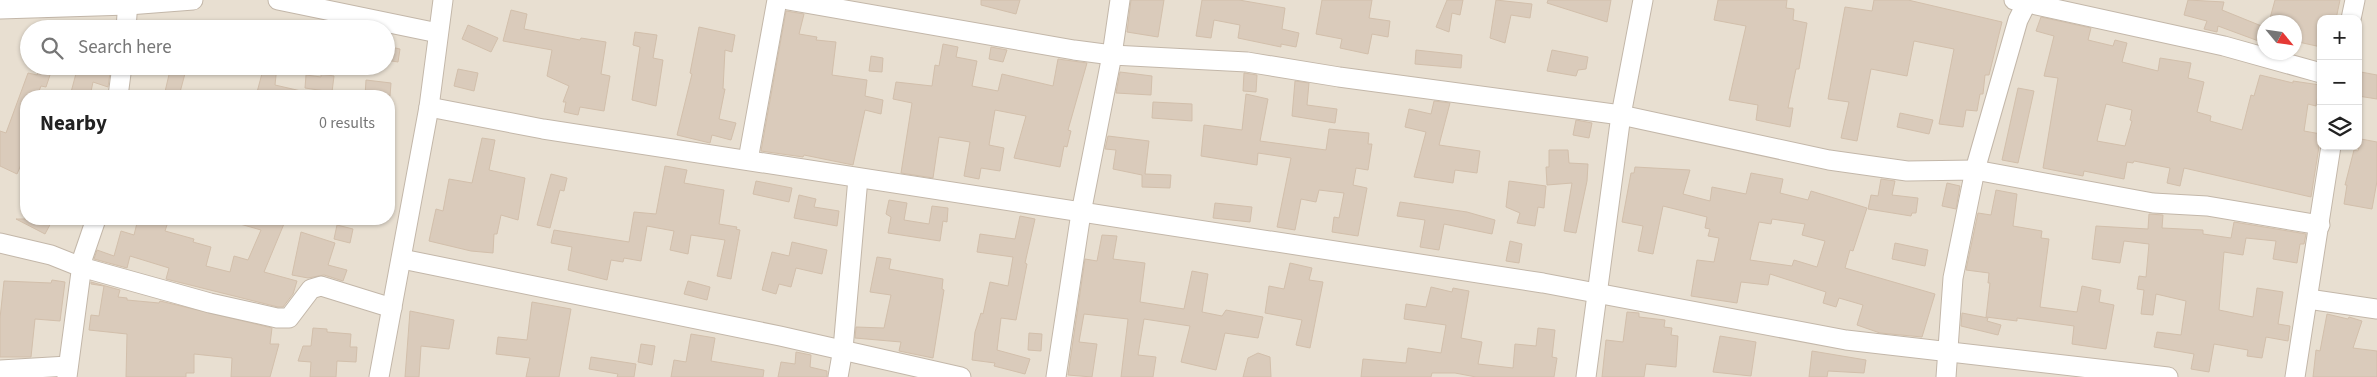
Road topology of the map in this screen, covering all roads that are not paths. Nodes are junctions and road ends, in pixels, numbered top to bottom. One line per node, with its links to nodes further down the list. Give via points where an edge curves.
1 (193, 0): 10 (street)
2 (278, 0): 14 (street)
3 (442, 0): 16 (street)
4 (777, 0): 24 (street)
5 (788, 0): 17 (street)
6 (1120, 0): 17 (street)
7 (1643, 0): 22 (street)
8 (2355, 0): 12 (street)
9 (2023, 1): 18 (street, via 2224,46); 25 (street)
10 (128, 2): 11 (street); 13 (street)
11 (0, 9)
12 (2352, 15)
13 (127, 20)
14 (375, 20)
15 (395, 24): 16 (street)
16 (438, 33): 21 (street)
17 (1112, 55): 22 (street, via 1246,62); 27 (street)
18 (2317, 72)
19 (121, 75): 20 (street)
20 (119, 90)
21 (429, 107): 24 (street, via 543,129); 31 (street)
22 (1621, 115): 25 (street, via 1829,160 1907,172); 33 (street)
23 (2330, 150): 28 (street)
24 (748, 160): 26 (street)
25 (1975, 170): 28 (street, via 2153,203 2206,206); 38 (street, via 1953,278)
26 (858, 178): 27 (street); 37 (street)
27 (1081, 213): 33 (street, via 1350,252); 44 (street)
28 (2320, 224): 34 (street)
29 (94, 225): 32 (street)
30 (0, 243): 32 (street, via 51,255)
31 (402, 258): 35 (street); 37 (street)
32 (81, 267): 35 (street, via 210,303 278,318 289,318 311,289 321,286); 40 (street)
33 (1598, 294): 38 (street, via 1846,340); 45 (street)
34 (2308, 299): 36 (street); 48 (street)
35 (392, 308): 41 (street)
36 (2377, 309)
37 (843, 349): 42 (street); 43 (street)
38 (1947, 352): 46 (street); 47 (street)
39 (0, 370): 40 (street)
40 (68, 372)
41 (379, 377)
42 (838, 377)
43 (961, 377)
44 (1056, 377)
45 (1586, 377)
46 (1946, 377)
47 (2168, 377)
48 (2295, 377)

